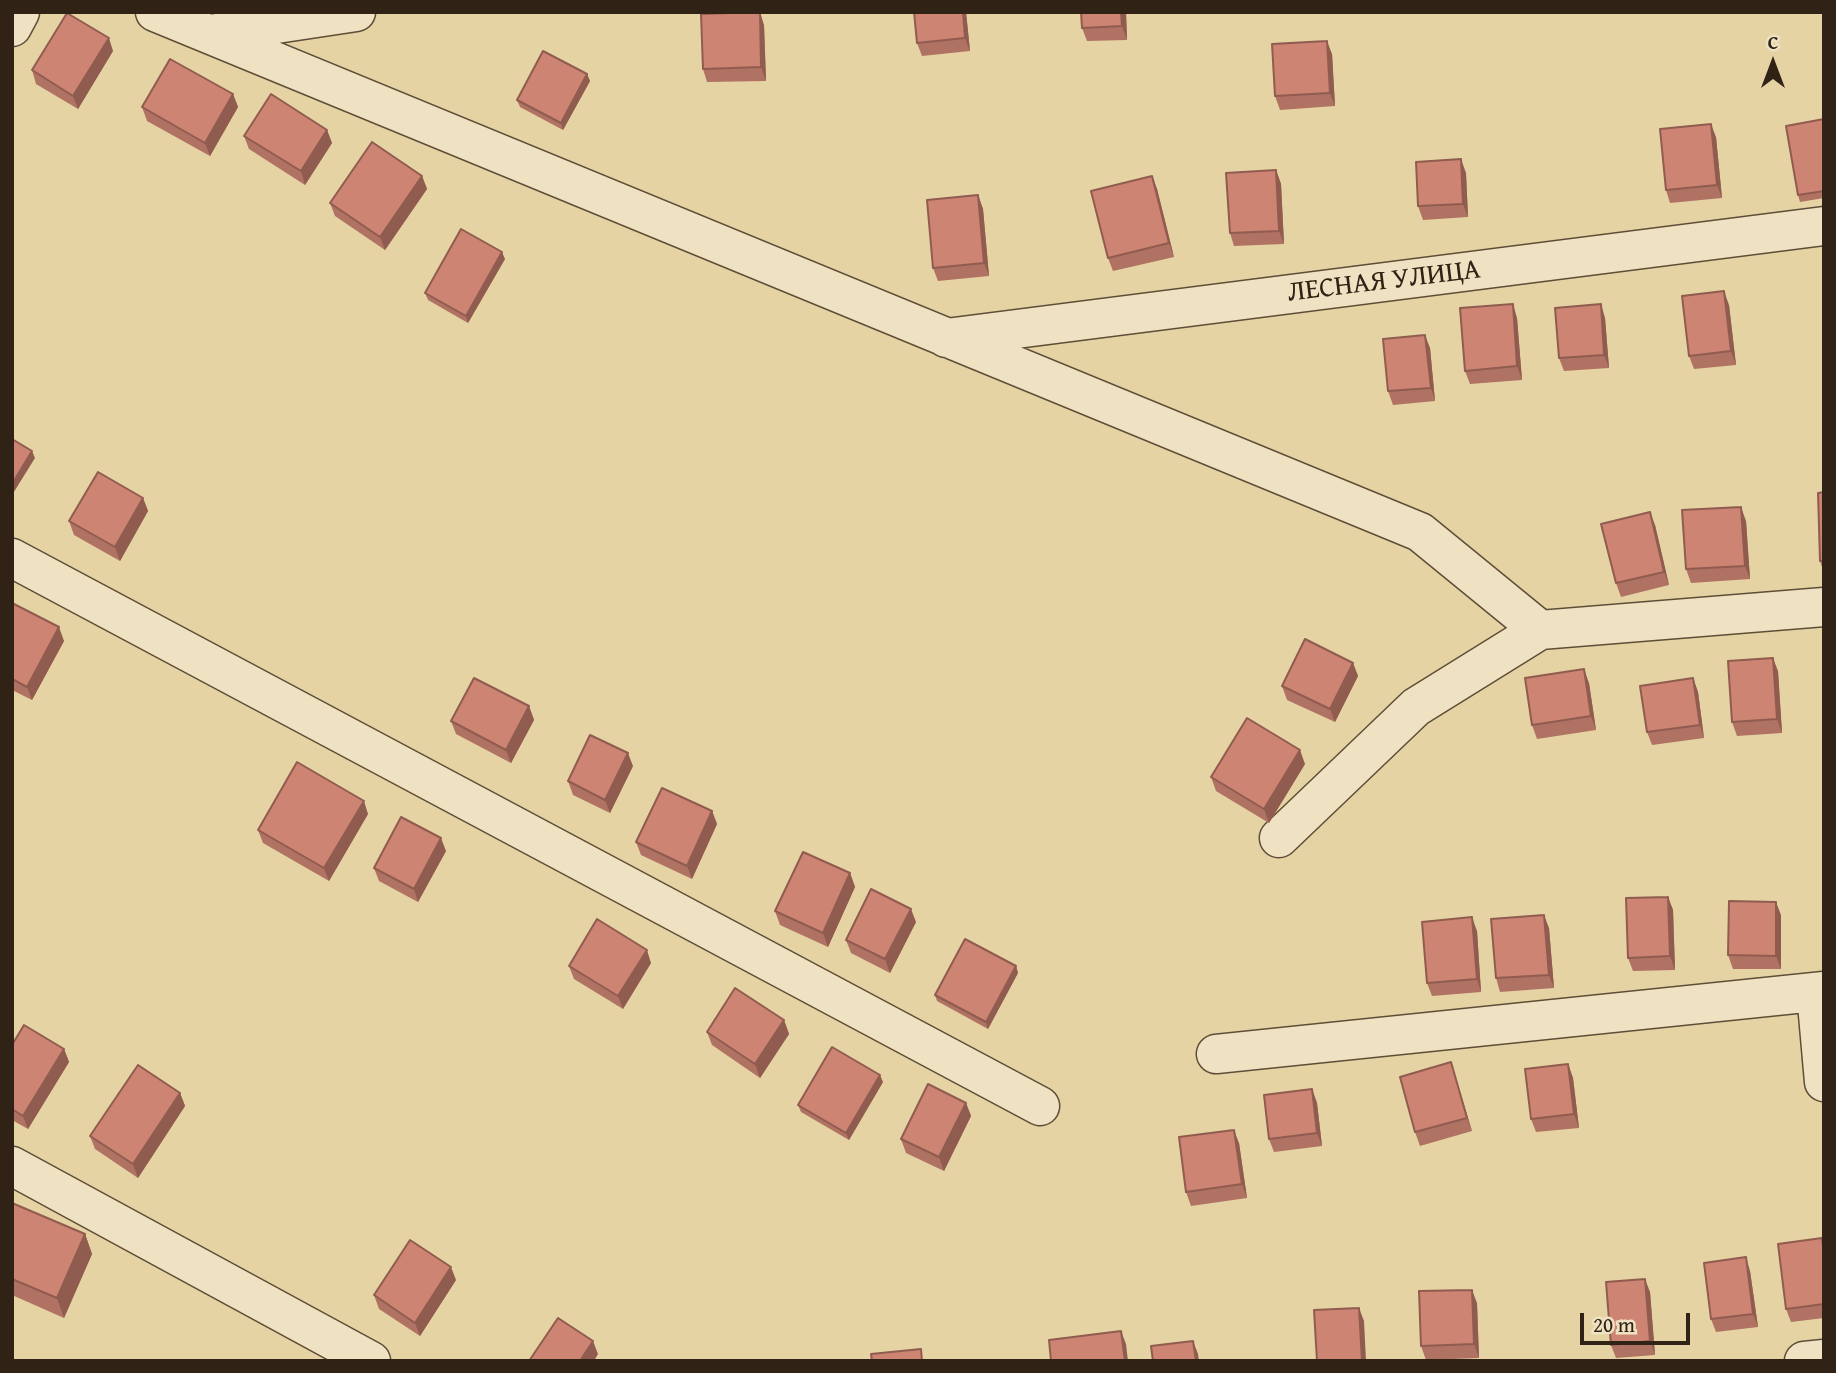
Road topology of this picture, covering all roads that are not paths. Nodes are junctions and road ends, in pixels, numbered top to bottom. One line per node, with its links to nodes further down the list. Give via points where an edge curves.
1 (20, 12): 4 (street)
2 (155, 12): 5 (street)
3 (356, 12): 5 (street)
4 (12, 27)
5 (210, 34): 7 (street)
6 (1824, 226): 7 (street, ЛЕСНАЯ УЛИЦА)
7 (944, 338): 10 (street, via 1420,531)
8 (12, 558): 15 (street)
9 (1824, 607): 10 (street)
10 (1540, 630): 11 (street, via 1416,707)
11 (1279, 838)
12 (1820, 992): 13 (street); 14 (street)
13 (1216, 1054)
14 (1824, 1082)
15 (1040, 1106)
16 (12, 1166): 18 (street)
17 (1824, 1359): 19 (street)
18 (371, 1361)
19 (1804, 1361)

